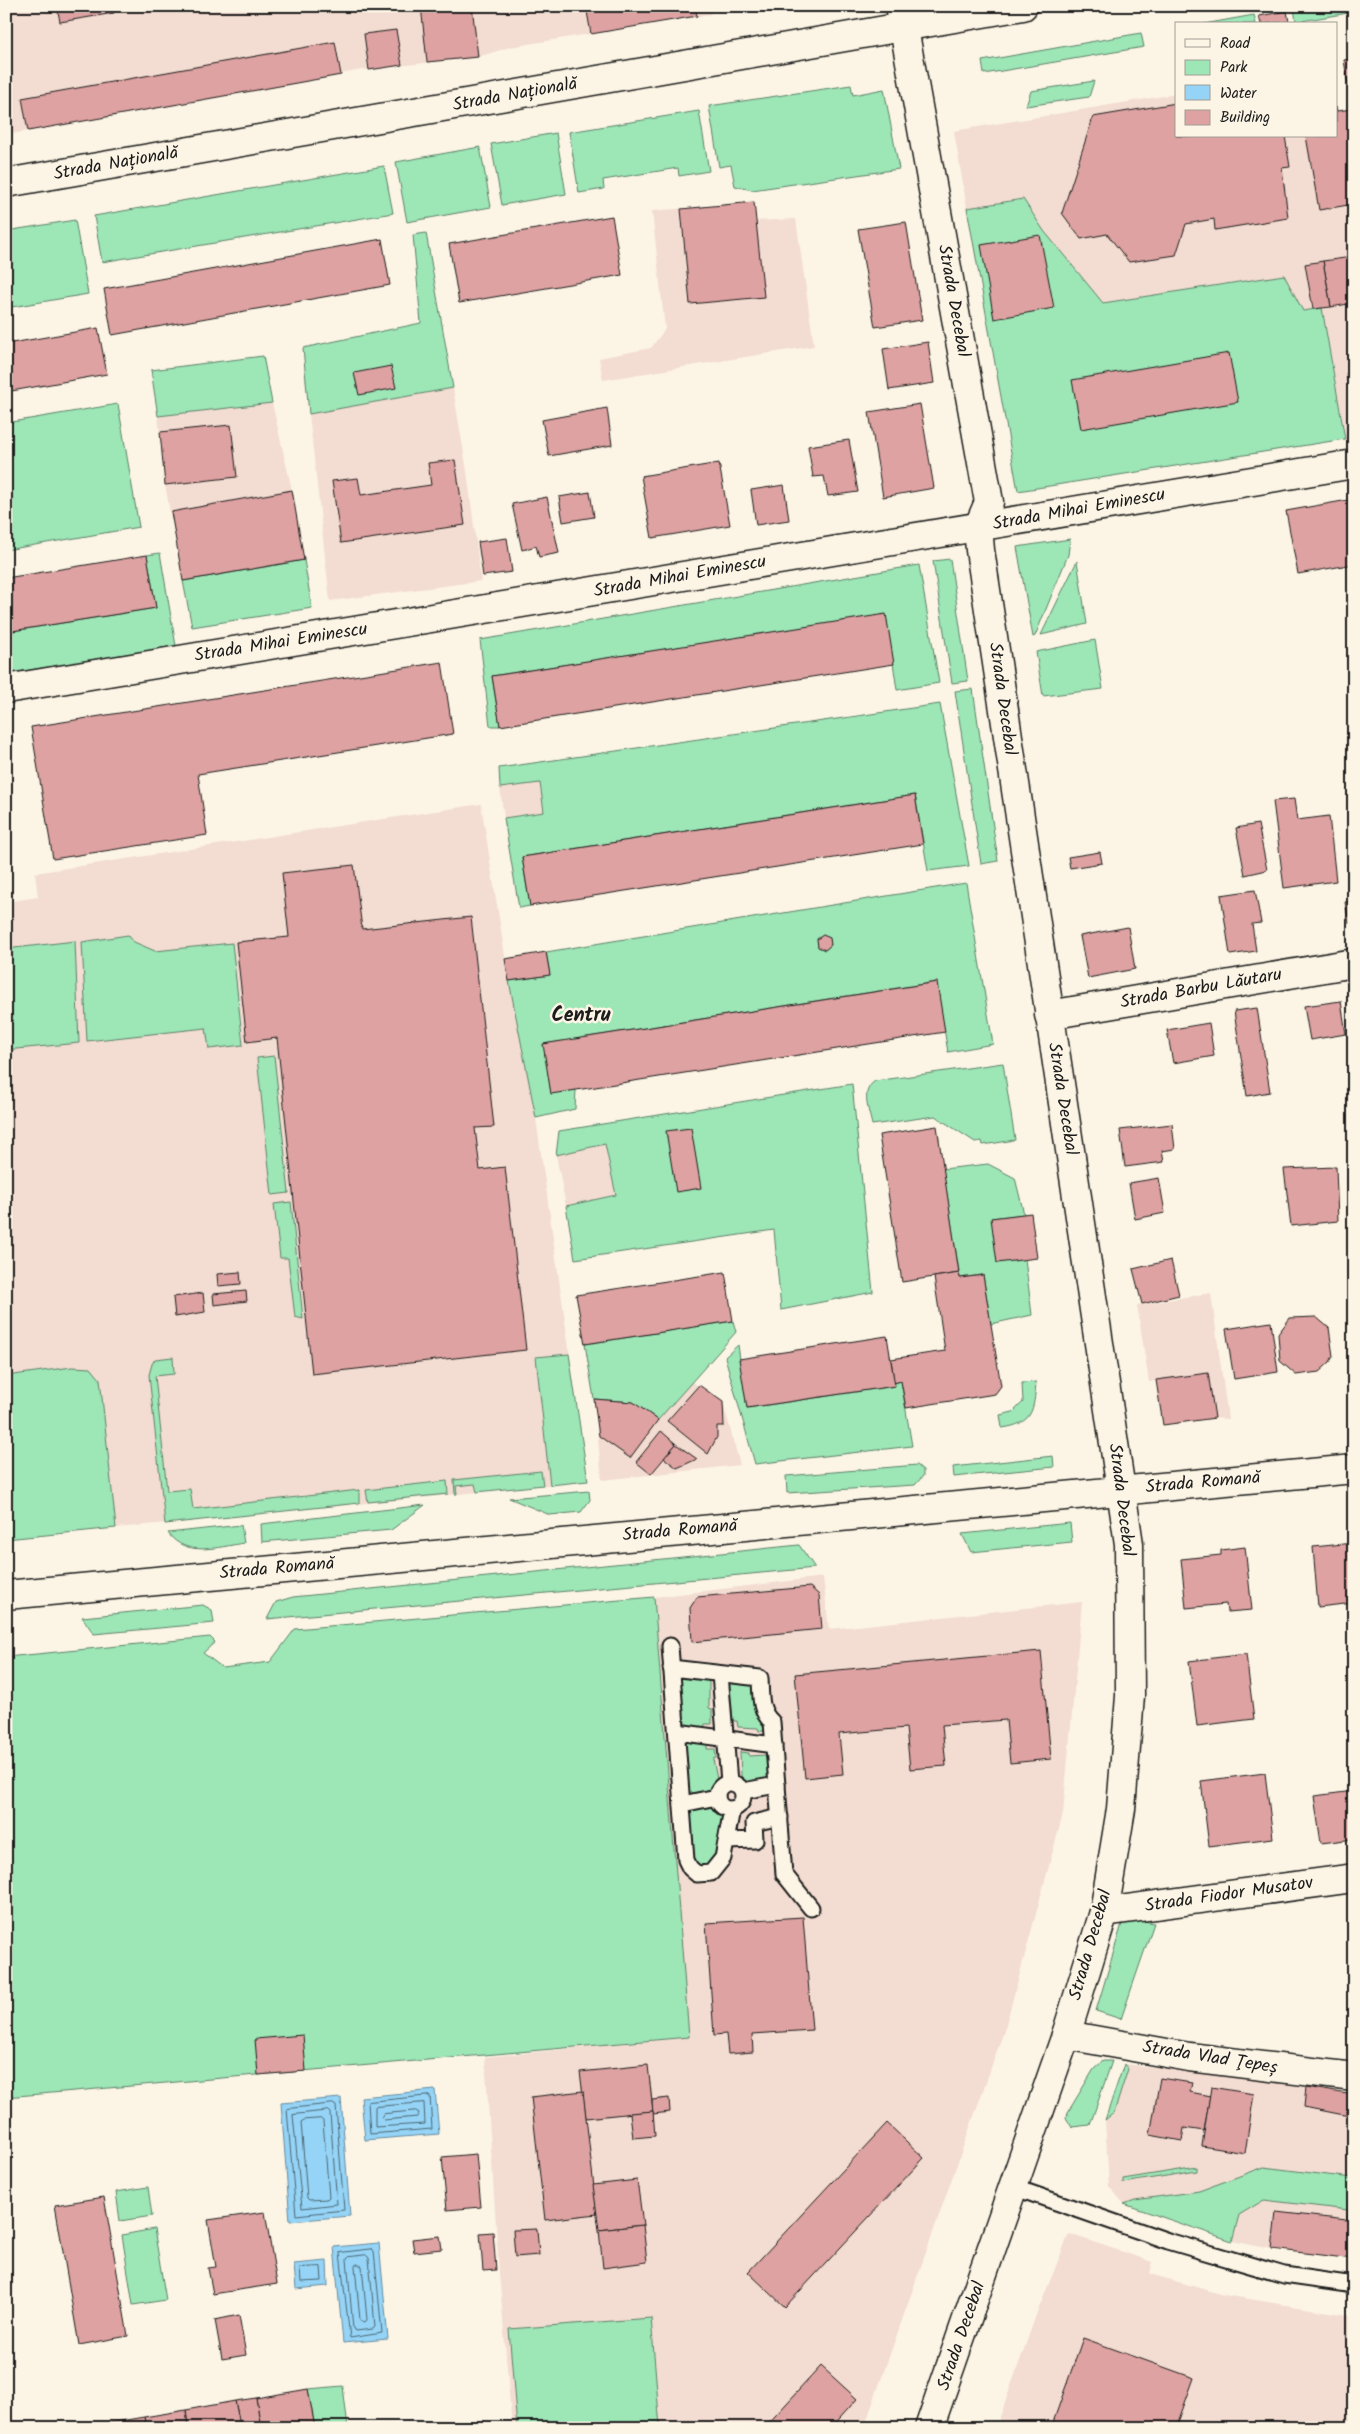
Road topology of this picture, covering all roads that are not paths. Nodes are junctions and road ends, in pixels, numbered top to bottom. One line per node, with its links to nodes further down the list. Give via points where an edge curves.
1 (1023, 6): 2 (street, Strada Națională)
2 (902, 16): 3 (street, Strada Națională); 5 (street, Strada Decebal, via 989,502)
3 (6, 183)
4 (1354, 464): 5 (street, Strada Mihai Eminescu)
5 (978, 528): 6 (street, Strada Mihai Eminescu); 8 (street, Strada Decebal)
6 (6, 689)
7 (1354, 963): 8 (street, Strada Barbu Lăutaru)
8 (1049, 1015): 10 (street, Strada Decebal)
9 (1354, 1468): 10 (street, Strada Romană)
10 (1121, 1490): 11 (street, Strada Romană); 28 (street, Strada Decebal, via 1129,1544 1130,1696 1121,1809)
11 (6, 1595)
12 (670, 1646): 13 (lane)
13 (672, 1668): 14 (lane); 15 (lane)
14 (720, 1674): 16 (lane); 17 (lane, via 760,1678 763,1710 772,1722)
15 (677, 1732): 16 (lane); 22 (lane)
16 (726, 1738): 17 (lane); 18 (lane)
17 (774, 1744): 19 (lane)
18 (729, 1782): 20 (lane, via 740,1786); 21 (lane, via 720,1787)
19 (777, 1785): 20 (lane); 24 (lane)
20 (743, 1791): 23 (lane, via 742,1803)
21 (717, 1797): 22 (lane); 23 (lane, via 722,1807)
22 (682, 1804): 25 (lane, via 686,1860 697,1874 711,1873 723,1858)
23 (732, 1809): 25 (lane)
24 (780, 1817): 25 (lane, via 754,1823 754,1840); 27 (lane, via 784,1874)
25 (728, 1841)
26 (1354, 1878): 28 (street, Strada Fiodor Musatov)
27 (811, 1908)
28 (1104, 1912): 29 (street, Strada Decebal)
29 (1066, 2035): 30 (street, Strada Vlad Ţepeș, via 1189,2057); 31 (street, Strada Decebal)
30 (1354, 2077)
31 (1013, 2188): 32 (lane, via 1168,2242 1275,2272); 33 (street, Strada Decebal)
32 (1354, 2284)
33 (930, 2428)

